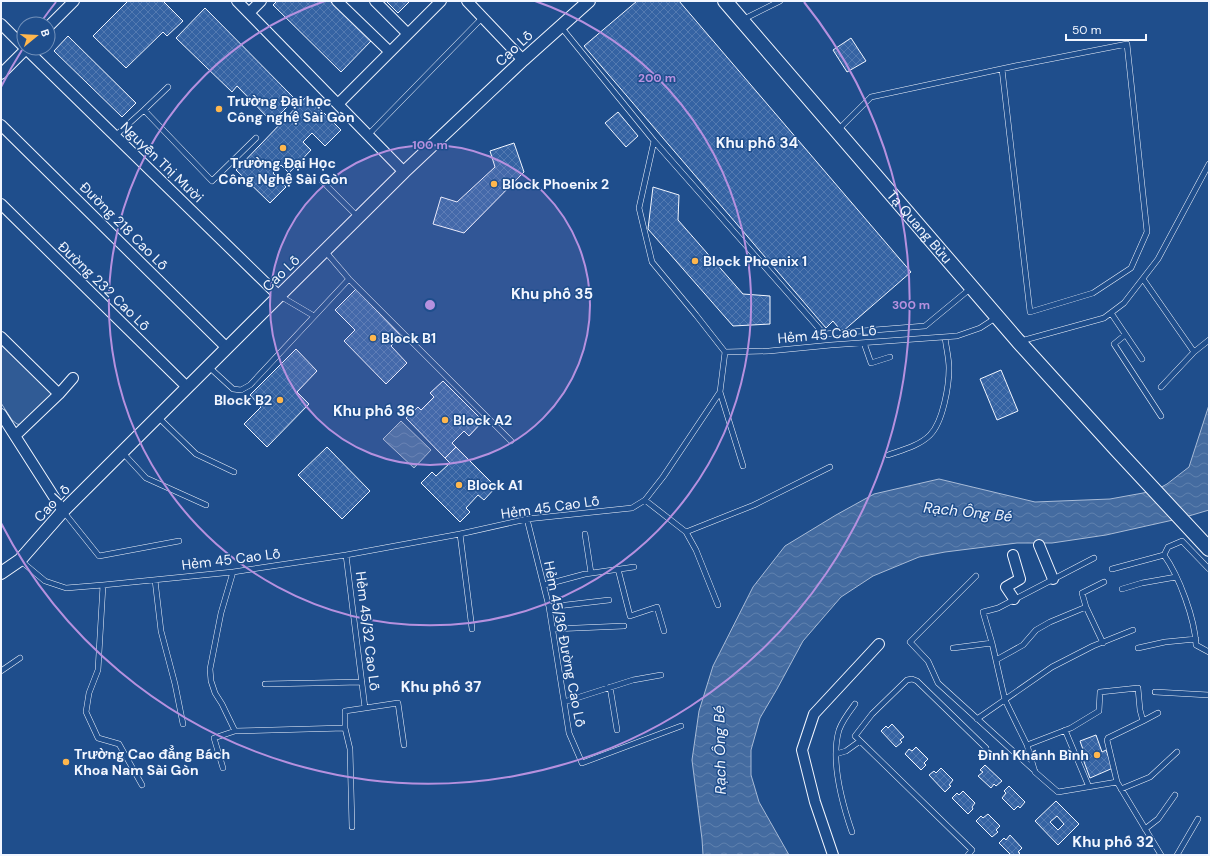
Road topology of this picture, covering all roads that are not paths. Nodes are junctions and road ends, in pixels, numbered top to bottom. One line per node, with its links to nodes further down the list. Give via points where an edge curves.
1 (74, 1): 13 (street)
2 (237, 1): 11 (street)
3 (261, 1): 11 (street)
4 (337, 1): 19 (street)
5 (375, 1): 17 (street)
6 (441, 1): 17 (street)
7 (467, 1): 12 (street)
8 (589, 1): 16 (street, Cao Lỗ)
9 (725, 1): 14 (main road, Tạ Quang Bửu)
10 (780, 1): 14 (lane)
11 (249, 12): 26 (street)
12 (483, 17): 22 (street); 30 (lane)
13 (56, 19)
14 (741, 20): 29 (main road, Tạ Quang Bửu)
15 (1, 24): 18 (street, Nguyễn Thị Mười)
16 (560, 26): 22 (street, Cao Lỗ); 33 (lane)
17 (408, 34): 19 (street)
18 (16, 39)
19 (390, 52): 26 (street)
20 (18, 56): 24 (street)
21 (33, 56): 31 (street, Nguyễn Thị Mười)
22 (522, 60): 35 (street, Cao Lỗ)
23 (1002, 69): 23 (lane, via 1012,158 1030,312 1093,292 1131,268 1146,232 1127,44); 29 (lane, via 871,97)
24 (1, 74)
25 (168, 87): 27 (lane)
26 (338, 104): 30 (street)
27 (144, 110): 31 (lane); 32 (lane, via 212,181)
28 (1, 125): 53 (street, Đường 218 Cao Lỗ)
29 (837, 131): 42 (main road, Tạ Quang Bửu)
30 (368, 135): 35 (street)
31 (115, 136): 43 (street, Nguyễn Thị Mười)
32 (256, 138)
33 (654, 140): 42 (lane, via 824,334 925,326); 54 (lane, via 640,208 652,262)
34 (1209, 164): 41 (lane, via 1158,259)
35 (404, 172): 38 (street, Cao Lỗ)
36 (322, 181): 38 (lane)
37 (1, 204): 61 (street, Đường 232 Cao Lỗ)
38 (359, 217): 39 (street, Cao Lỗ)
39 (325, 251): 40 (lane); 43 (street, Cao Lỗ)
40 (349, 279): 45 (lane); 68 (lane)
41 (1143, 279): 44 (lane, via 1124,303); 55 (lane)
42 (972, 288): 46 (main road, Tạ Quang Bửu)
43 (279, 296): 45 (lane); 53 (street, Cao Lỗ)
44 (1111, 313): 47 (lane); 51 (lane, via 1104,318)
45 (314, 316): 58 (lane, via 250,385 241,390 232,390)
46 (997, 317): 49 (lane, Hẻm 45 Cao Lỗ, via 980,328 957,336); 51 (main road, Tạ Quang Bửu)
47 (1125, 334): 57 (lane); 66 (lane, via 1114,344)
48 (1, 337): 63 (street)
49 (945, 337): 52 (lane, Hẻm 45 Cao Lỗ); 70 (lane, via 949,368 940,419 930,434 919,443)
50 (1209, 340): 55 (lane)
51 (1018, 341): 83 (main road, Tạ Quang Bửu)
52 (864, 343): 54 (lane, Hẻm 45 Cao Lỗ); 56 (lane, via 870,363)
53 (227, 348): 58 (street, Cao Lỗ)
54 (725, 352): 62 (lane, Hẻm 45 Cao Lỗ)
55 (1194, 352): 60 (lane)
56 (890, 357)
57 (1142, 359)
58 (208, 366): 61 (street, Cao Lỗ)
59 (73, 378): 63 (street)
60 (1161, 386)
61 (187, 387): 65 (street, Cao Lỗ)
62 (720, 392): 71 (lane); 74 (lane, Hẻm 45 Cao Lỗ, via 678,456)
63 (59, 394): 67 (street)
64 (1, 414): 67 (street)
65 (158, 416): 69 (street, Cao Lỗ); 73 (lane, via 196,454)
66 (1161, 416)
67 (15, 436): 76 (street)
68 (511, 441)
69 (122, 452): 75 (lane, via 146,478); 76 (street, Cao Lỗ)
70 (888, 455)
71 (743, 466)
72 (830, 467): 78 (lane, via 754,505)
73 (234, 472)
74 (645, 500): 77 (lane, Hẻm 45 Cao Lỗ, via 632,508); 78 (lane)
75 (206, 505)
76 (63, 511): 81 (lane, via 99,556); 88 (street, Cao Lỗ)
77 (527, 519): 79 (lane, Hẻm 45 Cao Lỗ); 102 (lane, Hẻm 45/36 Đường Cao Lỗ)
78 (686, 532): 106 (lane)
79 (460, 534): 84 (lane, Hẻm 45 Cao Lỗ); 110 (lane)
80 (584, 534): 95 (lane)
81 (179, 541)
82 (1039, 546): 98 (street)
83 (1209, 549)
84 (346, 555): 93 (lane, Hẻm 45 Cao Lỗ); 125 (lane, Hẻm 45/32 Cao Lỗ)
85 (1164, 555): 91 (lane); 92 (lane, via 1168,547 1182,541); 97 (lane)
86 (1013, 556): 104 (street, via 1020,579 1006,587)
87 (1094, 558): 98 (lane)
88 (20, 560): 94 (street, Cao Lỗ); 101 (lane, Hẻm 45 Cao Lỗ, via 44,581 66,588)
89 (634, 567): 90 (lane)
90 (618, 569): 95 (lane); 113 (lane, via 630,616 657,607)
91 (1112, 569)
92 (1209, 569)
93 (233, 572): 99 (lane, Hẻm 45 Cao Lỗ); 142 (lane, via 221,612 210,669 215,693)
94 (1, 573)
95 (591, 573): 102 (lane)
96 (976, 576): 135 (lane, via 910,642 928,661 938,683)
97 (1176, 577): 103 (lane, via 1142,582); 114 (lane, via 1196,631)
98 (1053, 578): 104 (lane)
99 (156, 580): 101 (lane, Hẻm 45 Cao Lỗ); 137 (lane, via 161,631)
100 (1104, 582): 108 (lane, via 1082,593)
101 (103, 585): 152 (lane, via 98,670 89,693 86,712 98,738 119,744)
102 (544, 585): 107 (lane, Hẻm 45/36 Đường Cao Lỗ)
103 (1122, 589)
104 (1014, 599): 115 (lane, via 998,608 983,612)
105 (609, 600): 107 (lane)
106 (718, 605)
107 (549, 606): 111 (lane, Hẻm 45/36 Đường Cao Lỗ)
108 (1086, 607): 116 (lane); 122 (lane, via 1036,630 1023,645)
109 (624, 626): 111 (lane)
110 (472, 629)
111 (553, 629): 131 (lane, Hẻm 45/36 Đường Cao Lỗ)
112 (1133, 630): 116 (lane)
113 (664, 631)
114 (1196, 639): 119 (lane); 120 (lane, via 1196,645)
115 (992, 643): 118 (lane); 122 (lane)
116 (1103, 643): 130 (lane, via 1052,667)
117 (879, 644): 160 (street, via 814,714 802,750 815,802)
118 (953, 648)
119 (1138, 648)
120 (1209, 652)
121 (20, 658): 123 (lane)
122 (996, 660): 130 (lane)
123 (1, 671)
124 (661, 675): 127 (lane)
125 (362, 682): 126 (lane); 133 (lane, Hẻm 45/32 Cao Lỗ)
126 (265, 684)
127 (610, 687): 131 (lane); 140 (lane)
128 (1155, 692): 129 (lane)
129 (1209, 695)
130 (1005, 700): 135 (lane); 145 (lane)
131 (564, 702): 138 (lane, Hẻm 45/36 Đường Cao Lỗ, via 569,733 582,763)
132 (855, 704): 148 (lane, via 839,730)
133 (365, 708): 139 (lane, via 344,711); 144 (lane, Hẻm 45/32 Cao Lỗ, via 398,703)
134 (1158, 713): 136 (lane)
135 (977, 719): 150 (lane)
136 (1143, 720): 141 (lane, via 1138,688 1100,692 1099,711); 151 (lane, via 1107,740)
137 (183, 724)
138 (681, 726)
139 (345, 728): 142 (lane); 157 (lane, via 350,749)
140 (617, 730)
141 (1065, 730): 145 (lane); 153 (lane)
142 (235, 731): 149 (lane, via 214,738)
143 (860, 741): 146 (lane, via 855,736 872,714 912,679 917,680); 148 (lane, via 846,751); 161 (lane, via 972,850)
144 (404, 745)
145 (1027, 745): 150 (lane)
146 (986, 748)
147 (1177, 752): 154 (lane, via 1150,777)
148 (836, 754): 159 (lane, via 839,785)
149 (223, 768)
150 (1035, 772): 153 (lane, via 1058,792)
151 (1117, 782): 153 (lane); 154 (lane)
152 (142, 785)
153 (1089, 787)
154 (1121, 788): 158 (lane)
155 (1175, 795): 158 (lane, via 1158,819)
156 (1198, 819): 163 (lane)
157 (352, 827)
158 (1145, 829): 162 (lane)
159 (852, 832)
160 (833, 855)
161 (968, 855)
162 (1161, 855)
163 (1177, 855)

